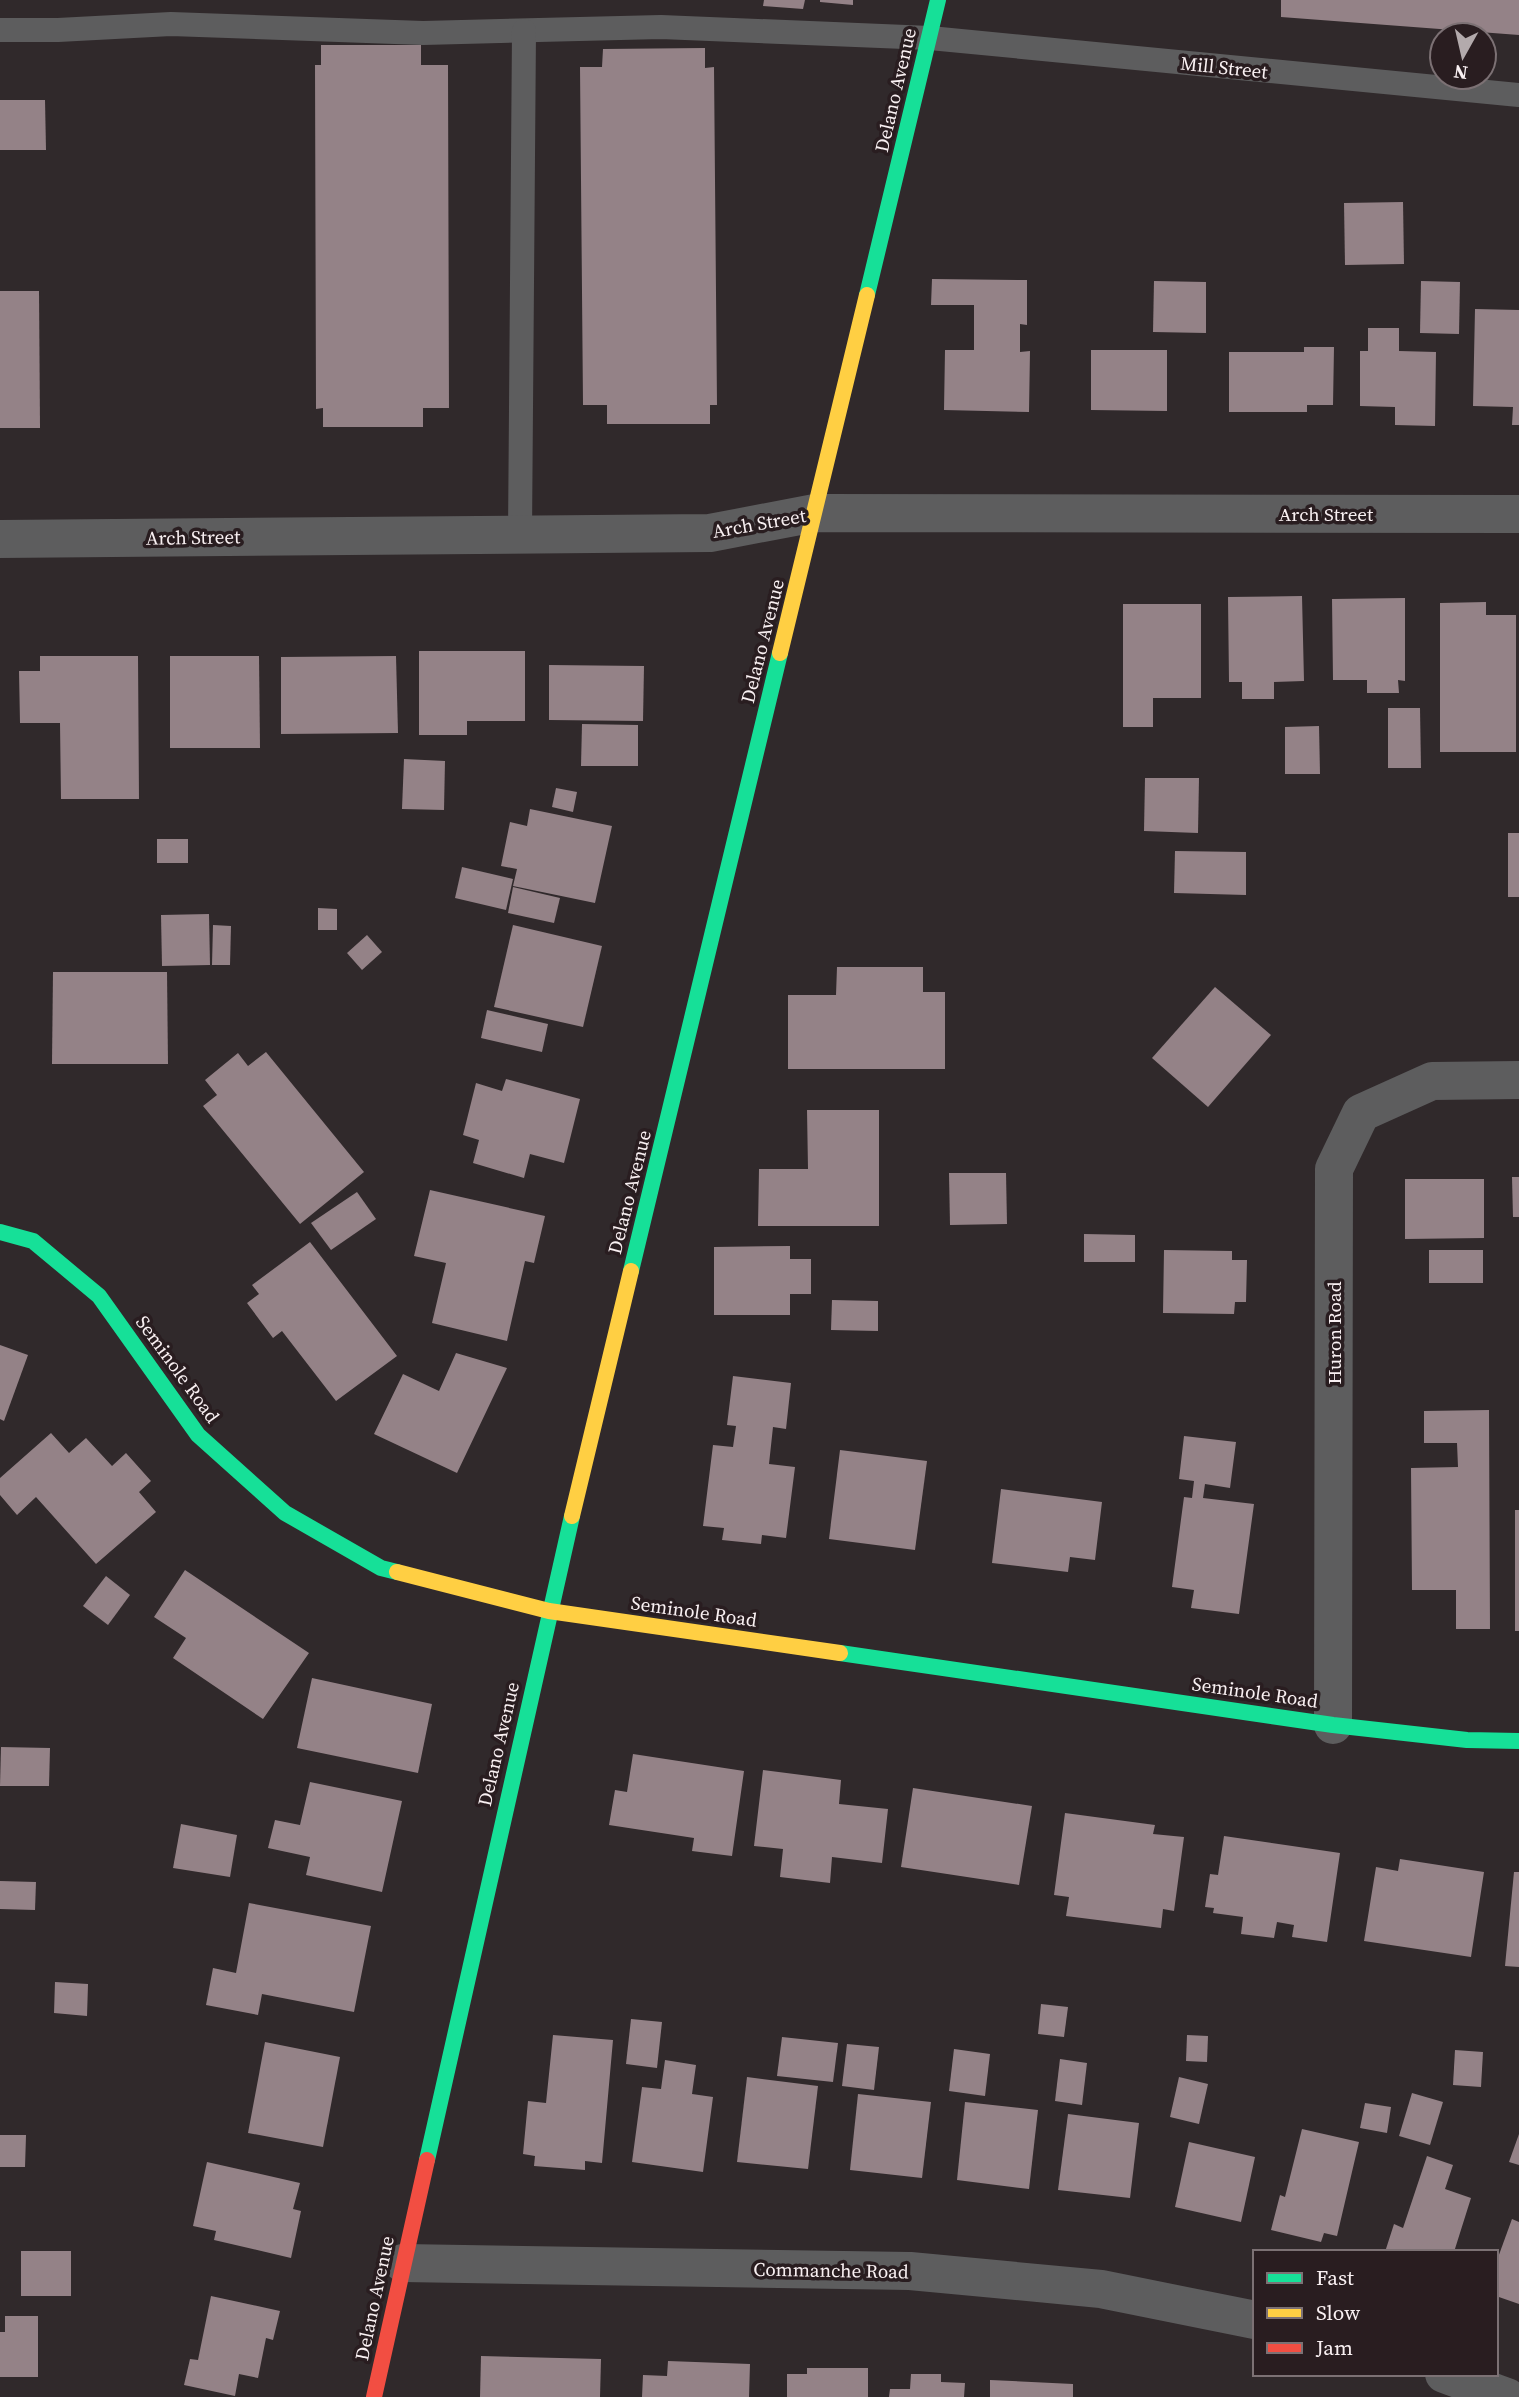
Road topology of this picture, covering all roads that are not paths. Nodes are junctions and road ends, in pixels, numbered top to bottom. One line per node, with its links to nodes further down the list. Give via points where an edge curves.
1 (938, 0): 4 (street, Delano Avenue)
2 (0, 30): 3 (lane, Mill Street, via 171,24 424,33)
3 (524, 31): 4 (lane, Mill Street, via 661,27); 8 (lane)
4 (930, 38): 5 (lane, Mill Street); 6 (street, Delano Avenue)
5 (1519, 96)
6 (815, 513): 7 (street, Arch Street); 8 (street, Arch Street, via 710,533); 12 (street, Delano Avenue)
7 (1519, 514)
8 (520, 534): 9 (street, Arch Street)
9 (0, 539)
10 (1519, 1080): 13 (street, Huron Road, via 1432,1081 1361,1112 1334,1169)
11 (0, 1232): 12 (street, Seminole Road, via 33,1241 99,1296 198,1435 285,1513 381,1568)
12 (549, 1611): 13 (street, Seminole Road); 15 (street, Delano Avenue)
13 (1334, 1725): 14 (street, Seminole Road, via 1466,1740)
14 (1519, 1741)
15 (403, 2263): 16 (street, Commanche Road, via 910,2271 1101,2289); 18 (street, Delano Avenue)
16 (1253, 2320)
17 (1449, 2376): 19 (street)
18 (374, 2397)
19 (1507, 2397)

